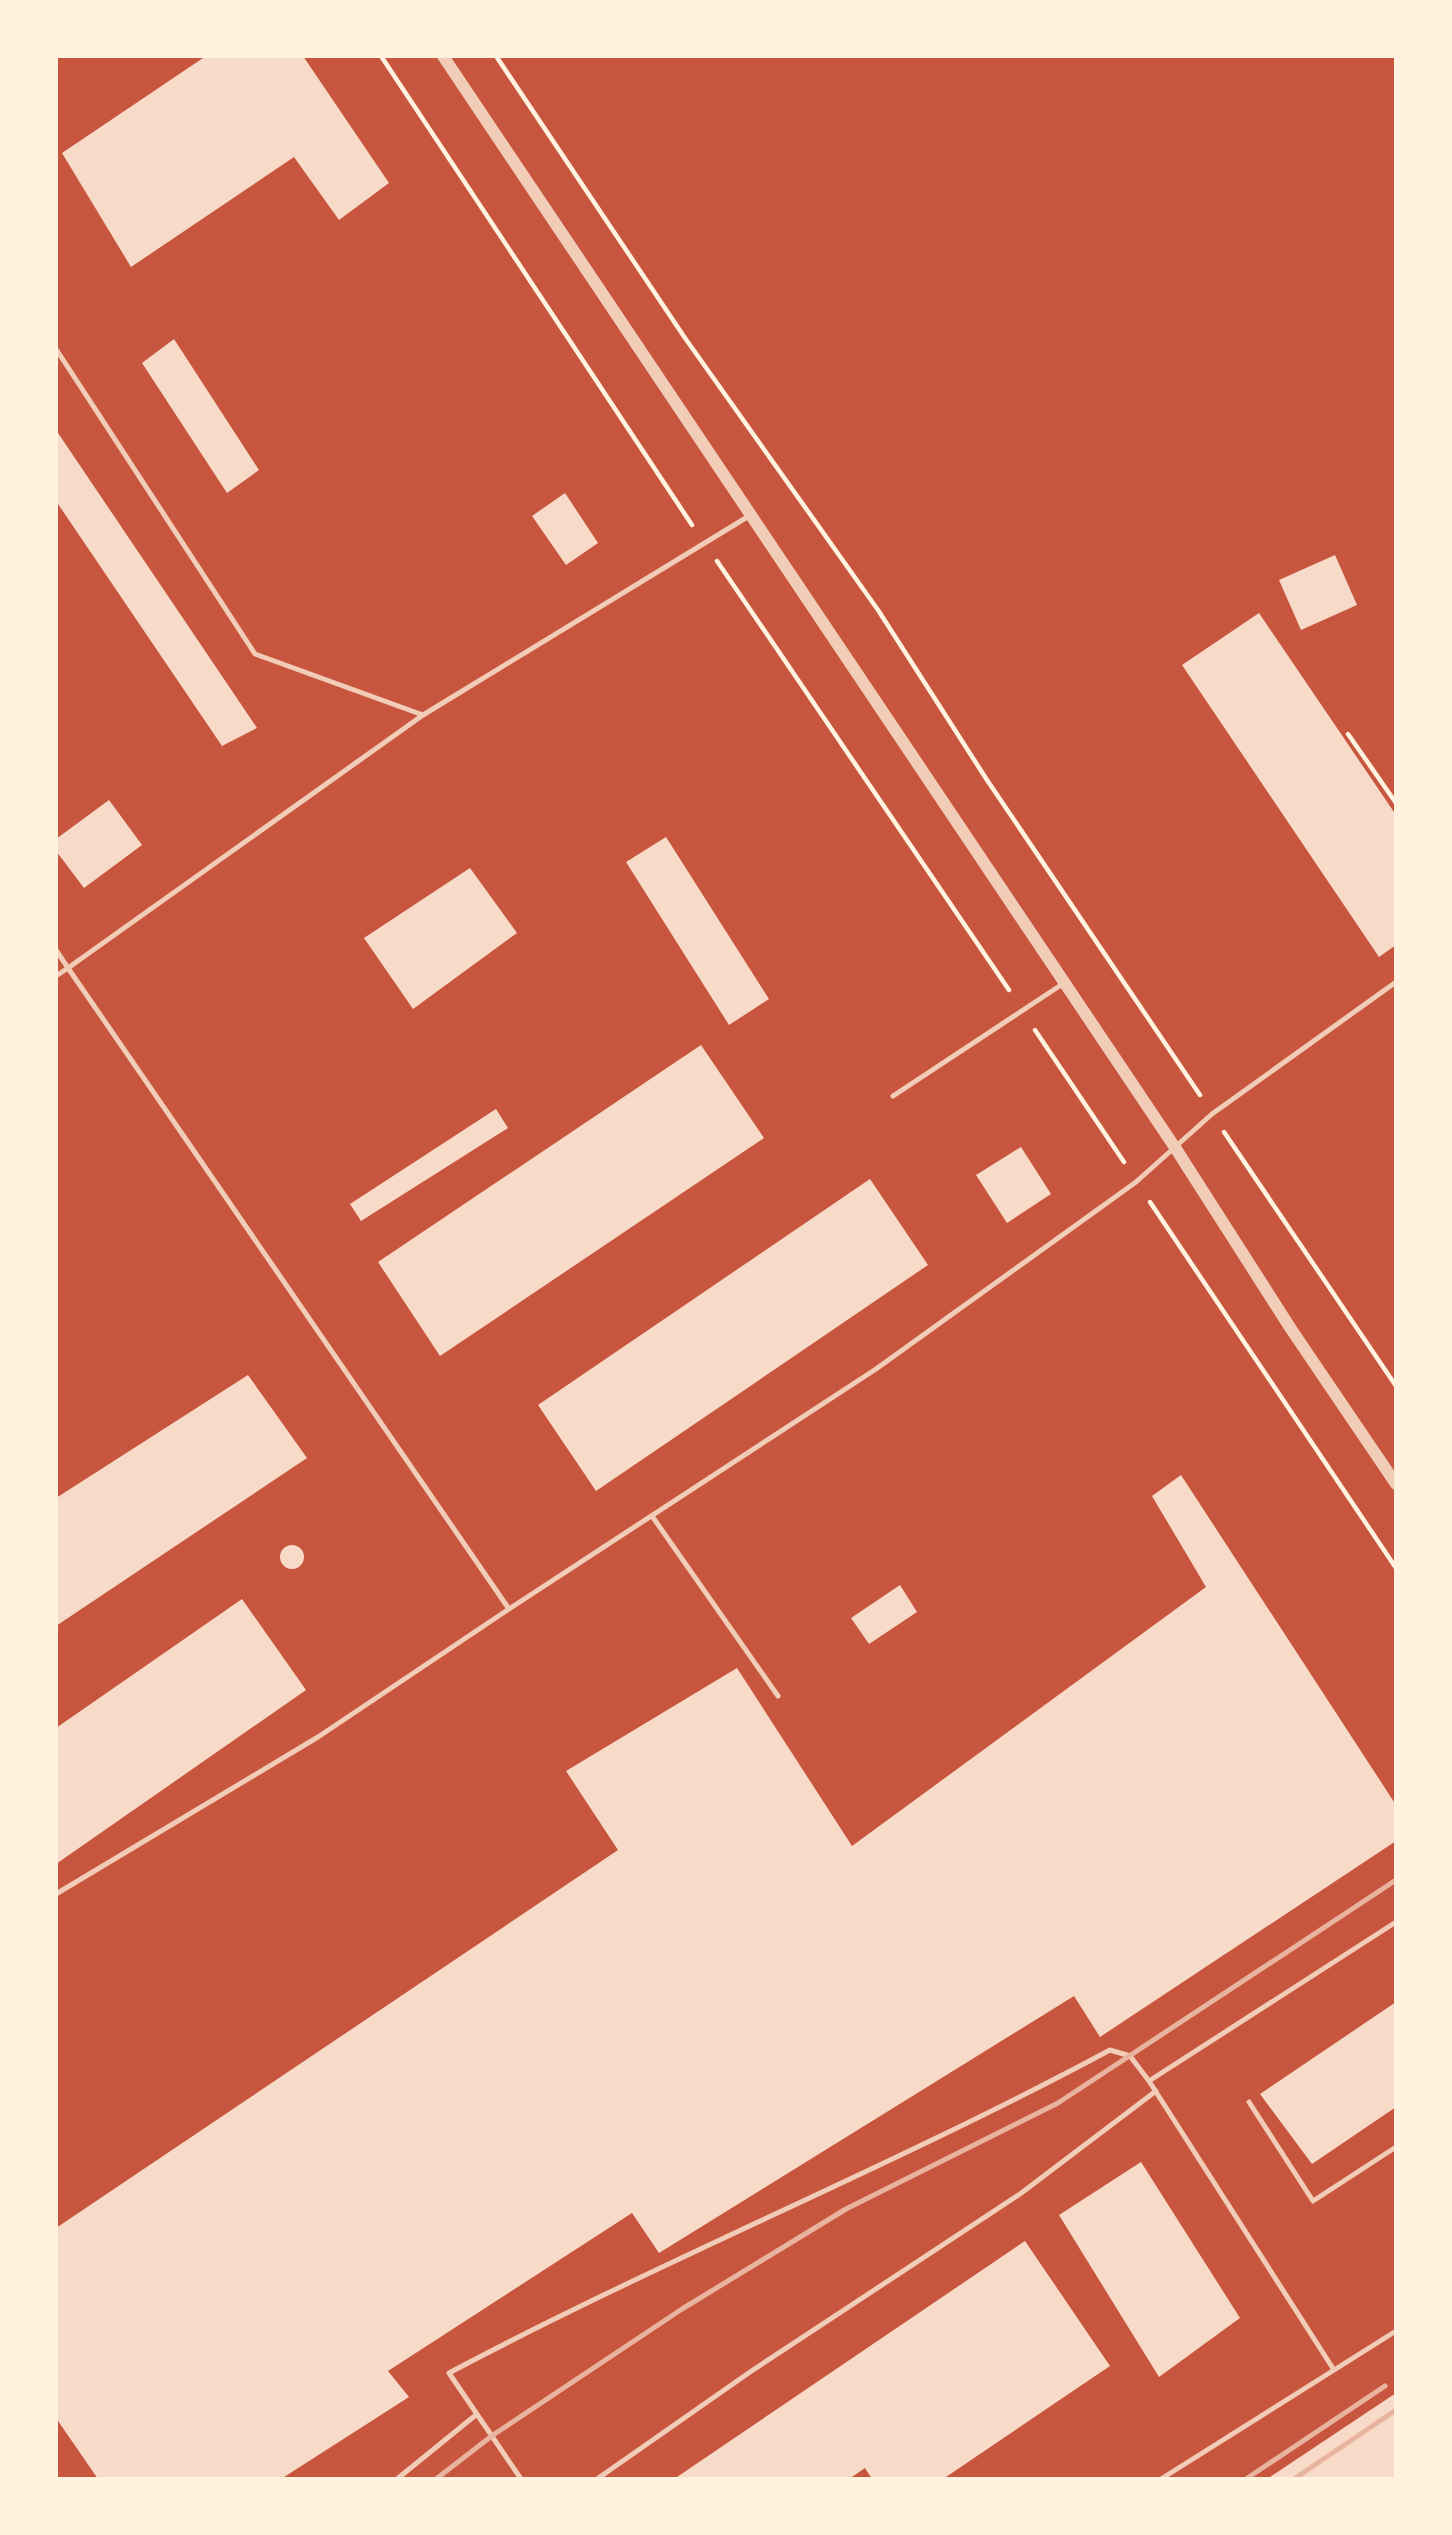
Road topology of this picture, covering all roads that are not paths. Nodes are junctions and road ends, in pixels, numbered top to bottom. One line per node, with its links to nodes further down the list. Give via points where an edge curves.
1 (443, 56): 3 (street)
2 (56, 349): 4 (lane, via 255,654)
3 (749, 516): 4 (lane); 9 (street)
4 (424, 715): 6 (lane)
5 (56, 950): 6 (lane)
6 (68, 968): 7 (lane); 14 (lane)
7 (56, 976)
8 (1396, 982): 11 (lane, via 1212,1114)
9 (1063, 983): 10 (lane); 11 (street)
10 (893, 1096)
11 (1176, 1149): 12 (street); 13 (lane, via 876,1369)
12 (1396, 1484)
13 (652, 1516): 14 (lane); 15 (lane)
14 (509, 1609): 16 (lane, via 318,1737)
15 (778, 1696)
16 (56, 1895)
17 (1396, 1922): 18 (lane)
18 (1149, 2081): 19 (lane); 24 (lane, via 1130,2056 1110,2050 902,2156 480,2357 449,2373)
19 (1156, 2091): 23 (lane); 27 (lane, via 1020,2194)
20 (1249, 2102): 21 (lane, via 1313,2202)
21 (1396, 2147)
22 (1396, 2332): 23 (lane)
23 (1334, 2370): 28 (lane)
24 (477, 2414): 25 (lane); 26 (lane)
25 (397, 2479)
26 (521, 2479)
27 (597, 2479)
28 (1161, 2479)

